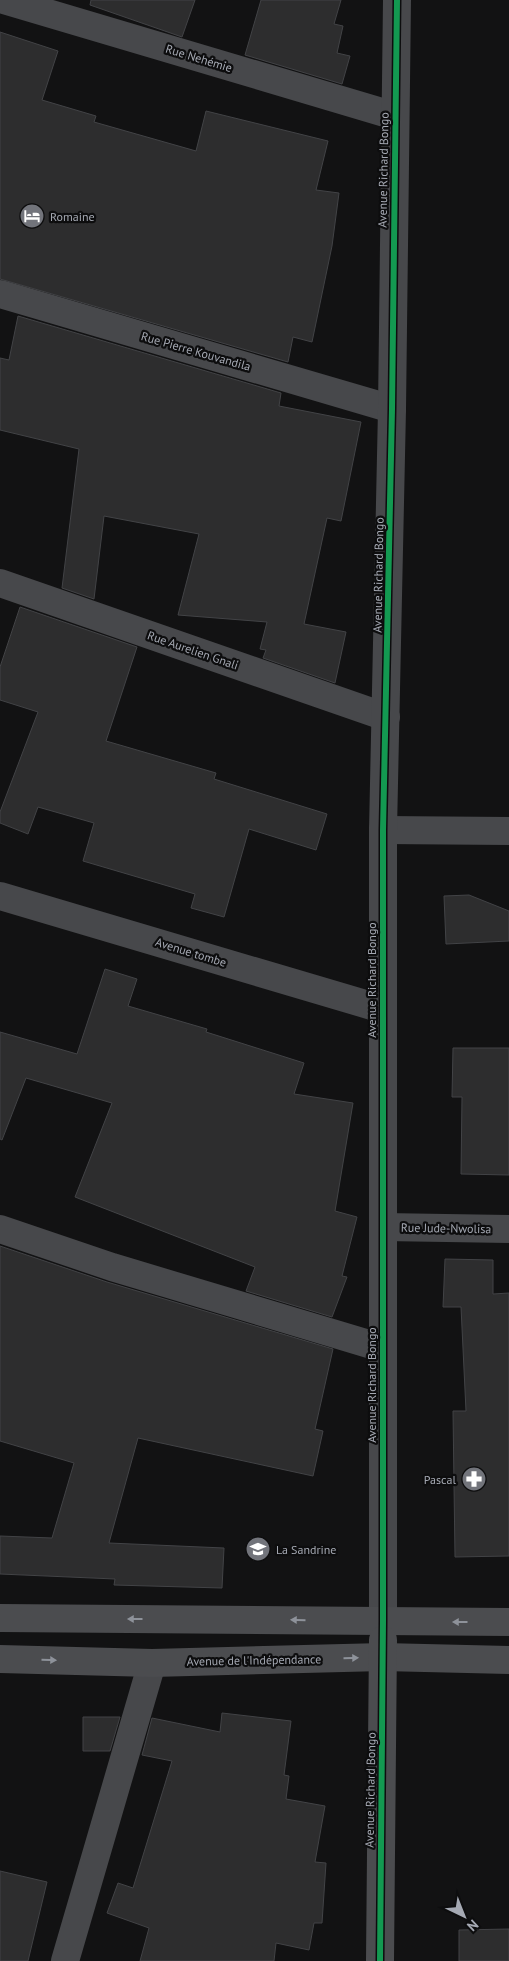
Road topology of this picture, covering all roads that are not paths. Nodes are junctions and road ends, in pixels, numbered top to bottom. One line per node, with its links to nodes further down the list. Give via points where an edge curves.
1 (4, 0): 3 (street, Rue Nehémie)
2 (397, 0): 3 (street, Avenue Richard Bongo)
3 (395, 116): 5 (street, Avenue Richard Bongo)
4 (0, 294): 5 (street, Rue Pierre Kouvandila)
5 (392, 409): 7 (street, Avenue Richard Bongo)
6 (0, 583): 7 (street, Rue Aurelien Gnali)
7 (386, 717): 8 (street, Avenue Richard Bongo)
8 (383, 830): 9 (street); 11 (street, Avenue Richard Bongo)
9 (509, 831)
10 (0, 896): 11 (street, Avenue tombe)
11 (382, 1009): 12 (street, Avenue Richard Bongo)
12 (383, 1227): 14 (street, Rue Jude-Nwolisa); 15 (street, Avenue Richard Bongo)
13 (0, 1228): 15 (street, via 112,1267)
14 (509, 1229)
15 (382, 1348): 17 (street, Avenue Richard Bongo)
16 (0, 1618): 17 (street, one-way to 16)
17 (383, 1621): 18 (street, one-way to 17); 19 (street, Avenue Richard Bongo)
18 (509, 1622)
19 (383, 1658): 21 (street, Avenue de l'Indépendance); 22 (street, Avenue de l'Indépendance, one-way to 19); 24 (street, Avenue Richard Bongo)
20 (0, 1659): 22 (street, Avenue de l'Indépendance, one-way to 22)
21 (509, 1660)
22 (152, 1663): 23 (street)
23 (65, 1961)
24 (380, 1961)

